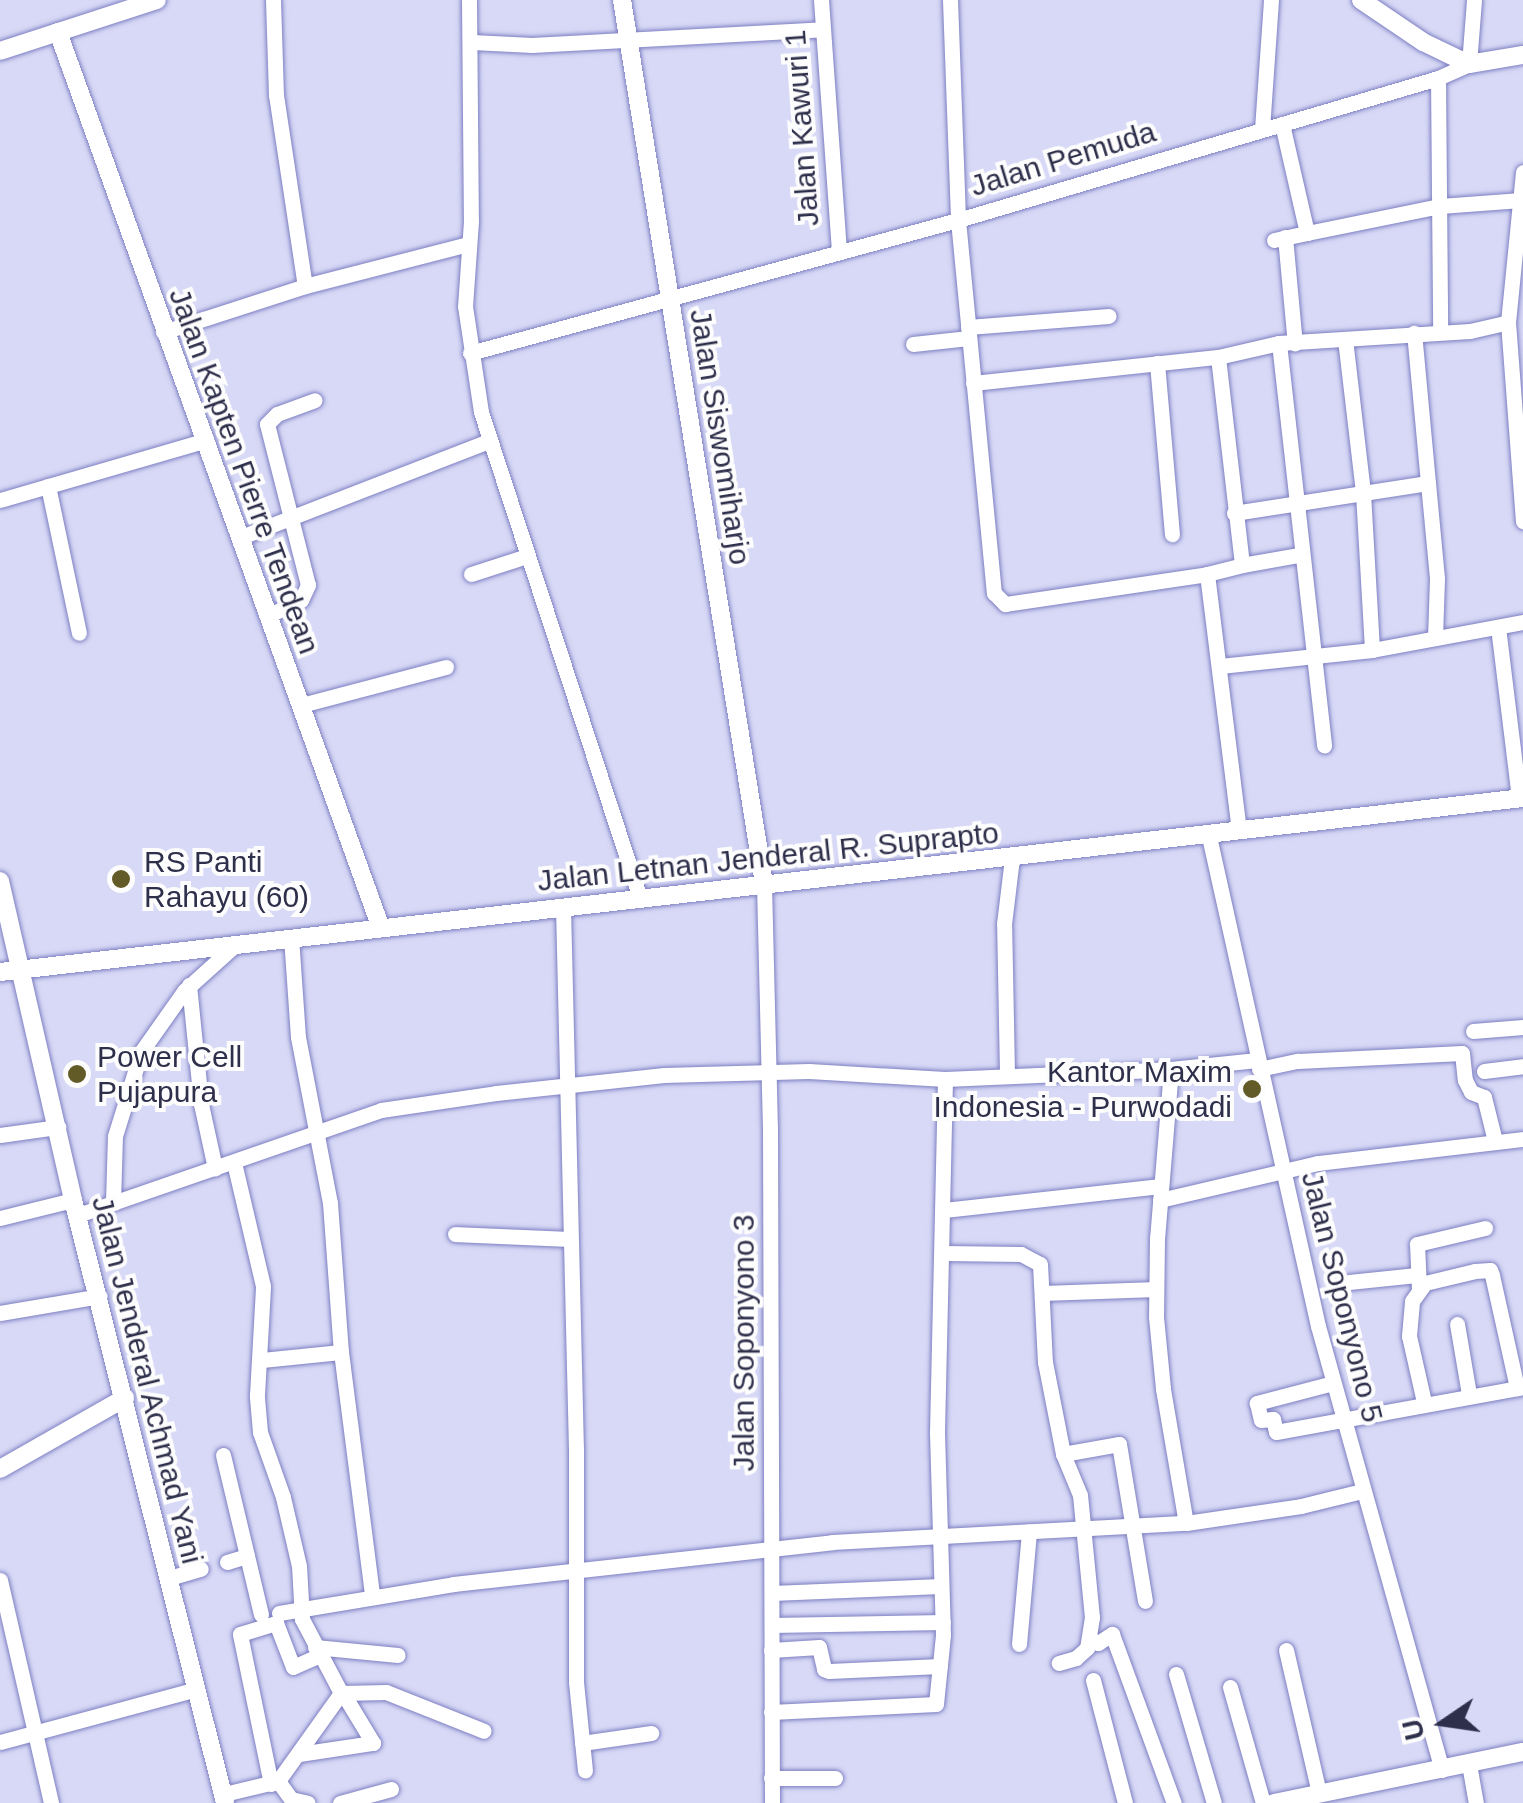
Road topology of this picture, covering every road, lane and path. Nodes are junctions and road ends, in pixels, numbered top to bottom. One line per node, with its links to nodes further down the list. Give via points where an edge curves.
1 (157, 0): 11 (main road)
2 (273, 0): 27 (street, via 276,96)
3 (469, 0): 13 (street)
4 (622, 0): 12 (main road, Jalan Siswomiharjo)
5 (822, 0): 10 (street, Jalan Kawuri 1)
6 (950, 0): 23 (street)
7 (1271, 0): 19 (street)
8 (1361, 0): 16 (main road, via 1423,42)
9 (1474, 0): 16 (street)
10 (823, 28): 12 (street); 26 (street, Jalan Kawuri 1)
11 (58, 32): 14 (main road); 31 (main road, Jalan Kapten Pierre Tendean)
12 (626, 38): 13 (street); 28 (main road, Jalan Siswomiharjo)
13 (472, 42): 25 (street)
14 (0, 51)
15 (1523, 54): 16 (main road)
16 (1475, 63): 17 (street, Jalan Pemuda)
17 (1438, 78): 18 (street, Jalan Pemuda); 21 (street)
18 (1282, 124): 19 (street, Jalan Pemuda); 24 (street)
19 (1262, 129): 23 (street, Jalan Pemuda)
20 (1523, 172): 22 (street)
21 (1440, 206): 22 (street); 24 (street); 33 (street)
22 (1521, 208): 30 (street)
23 (958, 220): 26 (street, Jalan Pemuda); 32 (street)
24 (1308, 233): 37 (street, via 1280,238)
25 (468, 244): 27 (street); 38 (street)
26 (839, 252): 28 (street, Jalan Pemuda)
27 (305, 286): 31 (street)
28 (668, 296): 38 (street, Jalan Pemuda); 77 (main road, Jalan Siswomiharjo)
29 (1109, 316): 32 (street)
30 (1508, 322): 33 (street); 45 (street)
31 (163, 332): 43 (main road, Jalan Kapten Pierre Tendean)
32 (968, 332): 36 (street); 41 (street)
33 (1440, 332): 34 (street)
34 (1414, 333): 35 (street); 46 (street)
35 (1346, 340): 37 (street); 48 (street)
36 (913, 344)
37 (1287, 344): 39 (street); 50 (street)
38 (470, 353): 44 (street)
39 (1218, 358): 40 (street); 51 (street)
40 (1157, 363): 41 (street); 54 (street)
41 (973, 383): 60 (street, via 997,600)
42 (315, 400): 52 (street, via 267,424)
43 (206, 440): 47 (street); 55 (main road, Jalan Kapten Pierre Tendean)
44 (488, 441): 52 (street); 57 (street)
45 (1520, 468): 53 (street)
46 (1428, 483): 48 (street); 65 (street)
47 (48, 486): 49 (street); 64 (street)
48 (1363, 493): 50 (street); 66 (street)
49 (0, 500)
50 (1298, 504): 51 (street); 56 (street)
51 (1234, 513): 58 (street)
52 (291, 518): 55 (street); 61 (street, via 306,593)
53 (1523, 521)
54 (1172, 534)
55 (241, 537): 61 (main road, Jalan Kapten Pierre Tendean)
56 (1299, 555): 58 (street); 67 (street)
57 (527, 556): 59 (street); 78 (street)
58 (1242, 565): 60 (street)
59 (471, 574)
60 (1206, 574): 68 (street)
61 (269, 615): 70 (main road, Jalan Kapten Pierre Tendean)
62 (1523, 622): 63 (street)
63 (1498, 627): 65 (street); 72 (street)
64 (79, 633)
65 (1435, 638): 66 (street)
66 (1372, 650): 67 (street)
67 (1315, 657): 68 (street); 71 (street)
68 (1220, 666): 73 (street)
69 (446, 667): 70 (street)
70 (301, 705): 80 (main road, Jalan Kapten Pierre Tendean)
71 (1324, 745)
72 (1521, 798): 73 (main road, Jalan Letnan Jenderal R. Suprapto)
73 (1239, 831): 74 (main road, Jalan Letnan Jenderal R. Suprapto)
74 (1208, 832): 75 (main road, Jalan Letnan Jenderal R. Suprapto); 87 (street, Jalan Soponyono 5)
75 (1012, 858): 77 (main road, Jalan Letnan Jenderal R. Suprapto); 92 (street, via 1004,924)
76 (0, 881): 83 (main road, Jalan Jenderal Achmad Yani)
77 (764, 884): 78 (main road, Jalan Letnan Jenderal R. Suprapto); 91 (street, Jalan Soponyono 3)
78 (640, 898): 79 (main road, Jalan Letnan Jenderal R. Suprapto)
79 (563, 907): 80 (main road, Jalan Letnan Jenderal R. Suprapto); 94 (street)
80 (381, 928): 81 (main road, Jalan Letnan Jenderal R. Suprapto)
81 (291, 937): 82 (main road, Jalan Letnan Jenderal R. Suprapto); 96 (street, via 298,1036)
82 (236, 944): 83 (main road, Jalan Letnan Jenderal R. Suprapto); 84 (street)
83 (9, 971): 95 (main road, Jalan Jenderal Achmad Yani)
84 (188, 985): 101 (street); 104 (street, via 141,1052 125,1094 115,1136)
85 (1523, 1027): 86 (street)
86 (1473, 1031)
87 (1258, 1064): 89 (street); 99 (street, via 1462,1053 1465,1080 1484,1097); 102 (street, Jalan Soponyono 5)
88 (1523, 1066): 90 (street)
89 (1171, 1069): 92 (street); 103 (street)
90 (1484, 1071)
91 (769, 1072): 93 (street); 94 (street); 136 (street, Jalan Soponyono 3)
92 (1007, 1074): 93 (street)
93 (946, 1079): 106 (street)
94 (568, 1084): 96 (street, via 381,1110); 110 (street)
95 (58, 1127): 97 (street); 105 (main road, Jalan Jenderal Achmad Yani)
96 (317, 1132): 100 (street); 119 (street, via 330,1203)
97 (0, 1135)
98 (1523, 1139): 99 (street)
99 (1496, 1142): 102 (street)
100 (234, 1162): 101 (street); 120 (street, via 263,1286)
101 (214, 1168): 104 (street)
102 (1282, 1171): 103 (street); 121 (street, Jalan Soponyono 5)
103 (1160, 1193): 106 (street); 114 (street)
104 (113, 1202): 105 (street)
105 (76, 1208): 107 (street); 116 (main road, Jalan Jenderal Achmad Yani)
106 (944, 1210): 111 (street)
107 (0, 1218)
108 (1486, 1228): 113 (street, via 1416,1244)
109 (456, 1234): 110 (street)
110 (568, 1238): 140 (street)
111 (944, 1253): 115 (street, via 1034,1258); 135 (street)
112 (1349, 1282): 113 (street)
113 (1418, 1282): 122 (street, via 1490,1270); 125 (street, via 1409,1336)
114 (1156, 1289): 115 (street); 131 (street, via 1162,1389)
115 (1042, 1293): 127 (street, via 1045,1362)
116 (100, 1296): 117 (street); 124 (main road, Jalan Jenderal Achmad Yani)
117 (0, 1313)
118 (1457, 1324): 123 (street)
119 (340, 1352): 120 (street); 145 (street)
120 (262, 1360): 147 (street, via 256,1395 260,1432 283,1497)
121 (1334, 1384): 126 (street, Jalan Soponyono 5); 126 (street, via 1257,1403 1261,1420 1273,1418 1276,1432)
122 (1520, 1388): 123 (street)
123 (1469, 1394): 125 (street)
124 (125, 1398): 129 (main road); 141 (main road, Jalan Jenderal Achmad Yani)
125 (1424, 1402): 126 (street)
126 (1342, 1418): 130 (street, Jalan Soponyono 5)
127 (1064, 1454): 132 (street, via 1118,1442); 133 (street)
128 (223, 1455): 137 (street)
129 (0, 1469)
130 (1362, 1491): 131 (street); 175 (street, Jalan Soponyono 5)
131 (1186, 1523): 132 (street)
132 (1133, 1528): 133 (street); 146 (street)
133 (1084, 1529): 134 (street); 152 (street)
134 (1029, 1531): 135 (street); 153 (street)
135 (939, 1535): 136 (street); 143 (street)
136 (773, 1550): 140 (street); 144 (street, Jalan Soponyono 3)
137 (247, 1556): 138 (street); 149 (street)
138 (227, 1562)
139 (201, 1569): 141 (street)
140 (574, 1570): 145 (street); 170 (street)
141 (169, 1578): 163 (main road, Jalan Jenderal Achmad Yani)
142 (0, 1580): 167 (street)
143 (941, 1586): 144 (street); 150 (street)
144 (772, 1593): 151 (street, Jalan Soponyono 3)
145 (372, 1595): 147 (street)
146 (1145, 1601)
147 (302, 1608): 148 (street); 156 (street)
148 (279, 1613)
149 (261, 1615)
150 (943, 1622): 151 (street); 159 (street)
151 (772, 1625): 154 (street, Jalan Soponyono 3)
152 (1090, 1639): 158 (street, via 1083,1653); 187 (street, via 1098,1644 1114,1637)
153 (1018, 1644)
154 (771, 1650): 159 (street, via 818,1648 830,1671); 165 (street, Jalan Soponyono 3)
155 (1286, 1650): 180 (street)
156 (318, 1651): 157 (street); 164 (street); 178 (street, via 293,1668 276,1623 240,1634)
157 (398, 1655)
158 (1059, 1663)
159 (940, 1666): 165 (street, via 932,1707)
160 (1176, 1674): 188 (street)
161 (1093, 1680): 186 (street)
162 (1230, 1687): 189 (street)
163 (197, 1689): 167 (street); 181 (main road, Jalan Jenderal Achmad Yani)
164 (342, 1694): 166 (street, via 386,1692); 172 (street); 172 (street, via 373,1743)
165 (771, 1712): 176 (street, Jalan Soponyono 3)
166 (484, 1731)
167 (36, 1733): 169 (street); 182 (street)
168 (651, 1733): 170 (street)
169 (0, 1742)
170 (582, 1743): 174 (street)
171 (1523, 1752): 173 (main road)
172 (299, 1754): 178 (street)
173 (1470, 1764): 175 (main road); 191 (street)
174 (585, 1770)
175 (1442, 1770): 180 (main road)
176 (771, 1778): 177 (street); 185 (street, Jalan Soponyono 3)
177 (834, 1778)
178 (274, 1782): 181 (street); 183 (street, via 291,1799)
179 (391, 1789): 184 (street)
180 (1319, 1793): 190 (main road)
181 (225, 1798)
182 (51, 1803)
183 (308, 1803)
184 (340, 1803)
185 (772, 1803)
186 (1125, 1803)
187 (1174, 1803)
188 (1214, 1803)
189 (1263, 1803)
190 (1274, 1803)
191 (1476, 1803)

